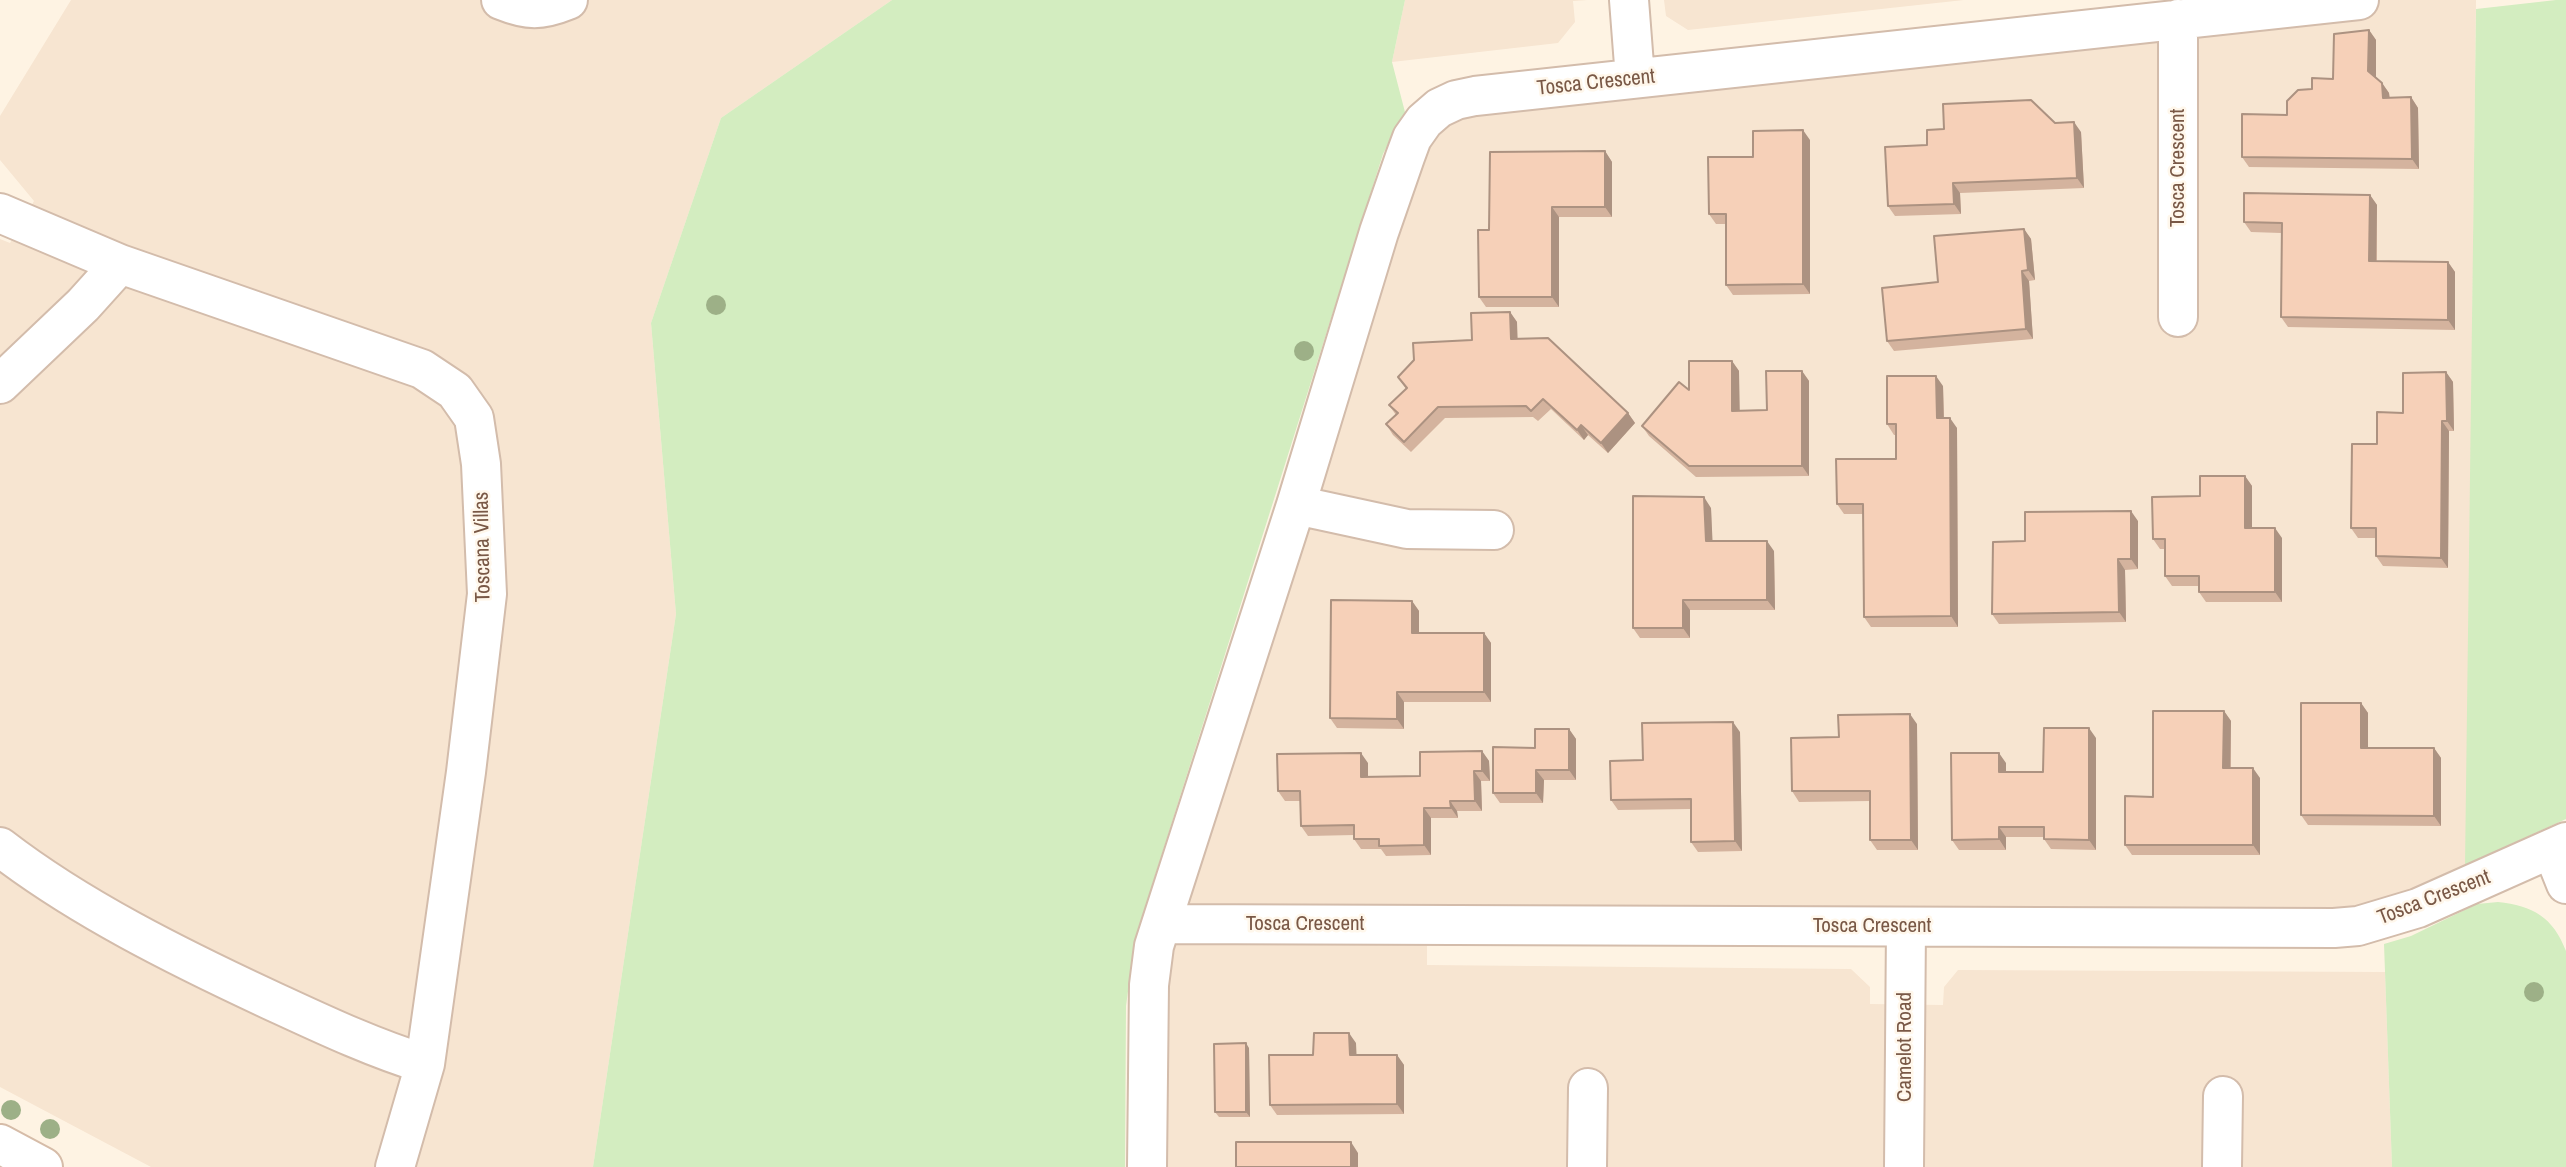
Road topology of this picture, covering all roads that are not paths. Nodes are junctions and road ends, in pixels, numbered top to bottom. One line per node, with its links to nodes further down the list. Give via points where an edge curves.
1 (500, 0): 2 (street, via 524,9)
2 (568, 0)
3 (1629, 0): 7 (street)
4 (2359, 0): 5 (street, Tosca Crescent)
5 (2245, 6): 6 (street, Tosca Crescent)
6 (2178, 19): 7 (street, Tosca Crescent); 10 (street, Tosca Crescent)
7 (1635, 78): 12 (street, Tosca Crescent, via 1456,100 1423,121 1412,138 1379,232)
8 (0, 213): 9 (street, Toscana Villas)
9 (120, 264): 11 (street); 19 (street, Toscana Villas, via 422,369 455,391 474,418 481,464 487,594)
10 (2178, 317)
11 (0, 384)
12 (1296, 505): 13 (street, via 1407,529); 17 (street, Tosca Crescent)
13 (1494, 530)
14 (2559, 845): 16 (street); 18 (street, Tosca Crescent, via 2418,908 2358,926)
15 (0, 847): 19 (street, via 183,960 375,1048)
16 (2566, 884)
17 (1161, 923): 18 (street, Tosca Crescent); 25 (street, Tosca Crescent, via 1150,968)
18 (1906, 927): 27 (street, Camelot Road)
19 (425, 1064): 24 (street, Toscana Villas)
20 (1588, 1088): 26 (street)
21 (2224, 1096): 28 (street)
22 (0, 1144): 23 (street)
23 (43, 1167)
24 (395, 1167)
25 (1147, 1167)
26 (1587, 1167)
27 (1904, 1167)
28 (2222, 1167)

